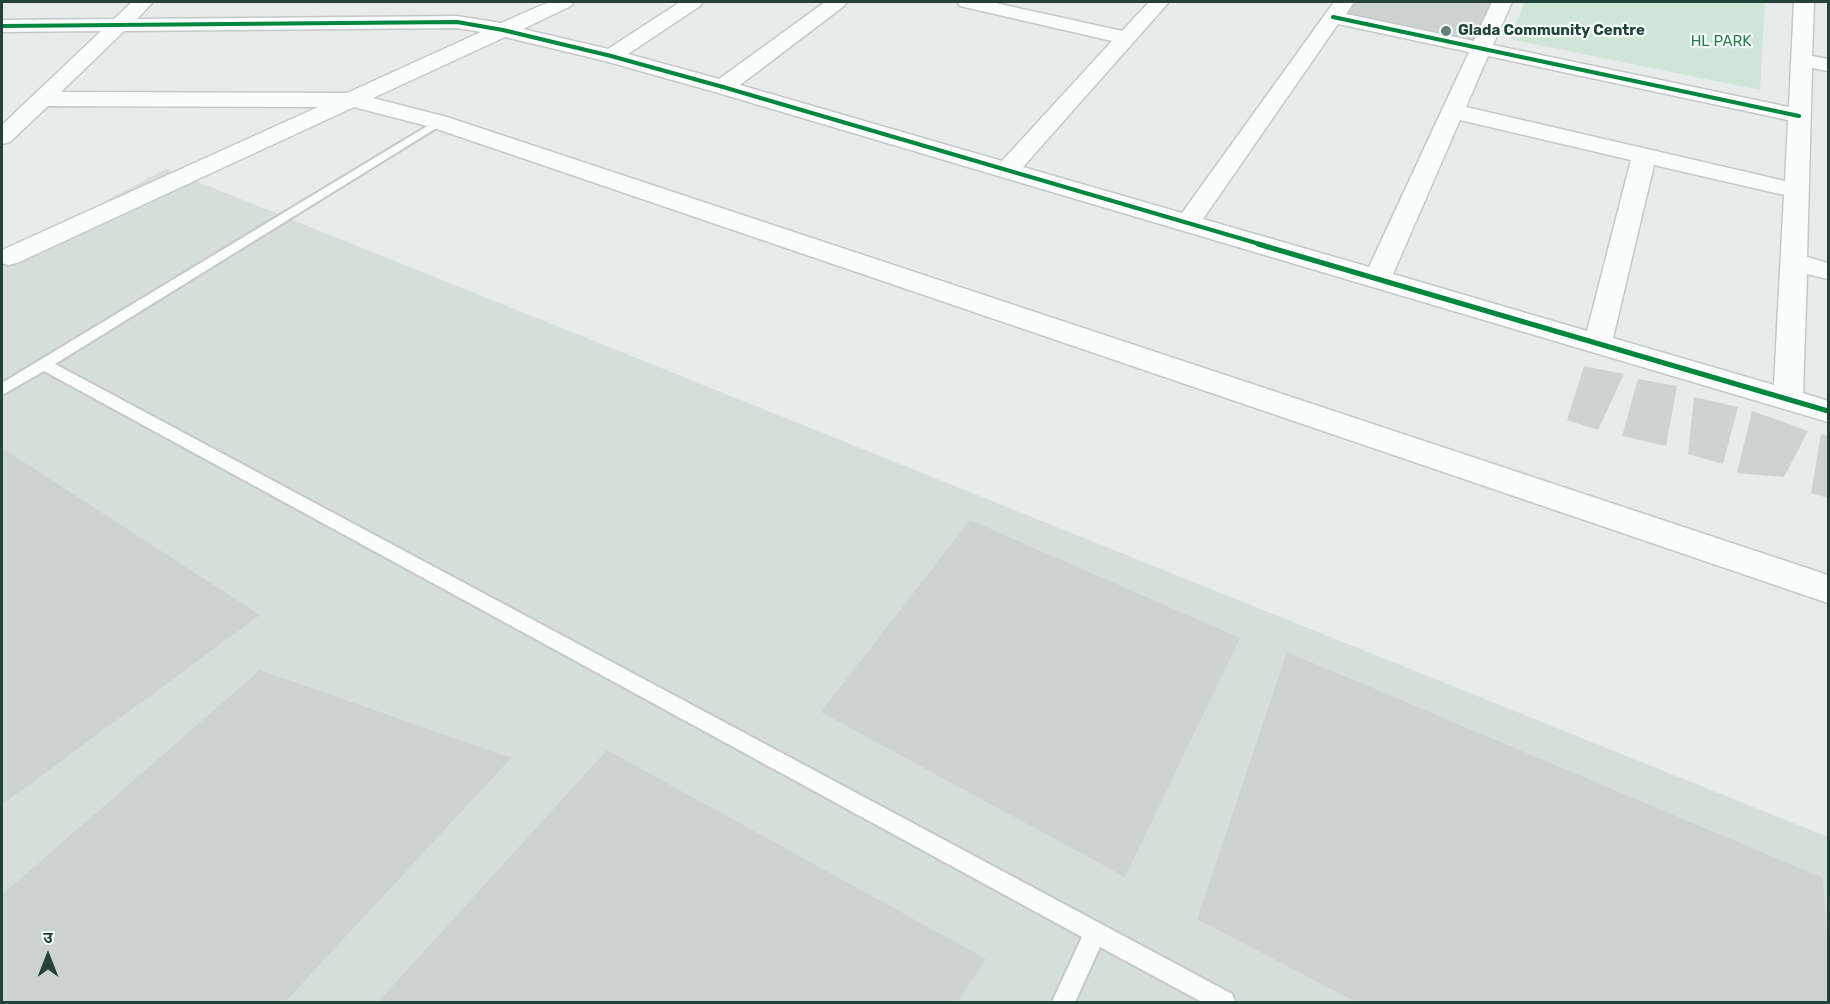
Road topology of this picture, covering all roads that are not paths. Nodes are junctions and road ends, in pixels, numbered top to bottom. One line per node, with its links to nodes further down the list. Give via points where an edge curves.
1 (143, 2): 12 (street)
2 (470, 2): 11 (street)
3 (562, 2): 14 (street)
4 (693, 2): 17 (street)
5 (837, 2): 20 (street)
6 (967, 2): 15 (street)
7 (1159, 2): 15 (street)
8 (1502, 2): 16 (street)
9 (1804, 2): 18 (street)
10 (1338, 9): 16 (street); 30 (street)
11 (457, 22): 12 (street); 14 (street)
12 (118, 25): 13 (street); 21 (street)
13 (2, 26)
14 (503, 30): 17 (street); 22 (street)
15 (1126, 39): 28 (street)
16 (1480, 49): 23 (street); 24 (street)
17 (611, 56): 20 (street)
18 (1802, 60): 19 (street); 24 (street)
19 (1828, 65)
20 (723, 87): 28 (street)
21 (41, 99): 22 (street); 26 (street)
22 (352, 100): 25 (street); 31 (street)
23 (1452, 111): 27 (street); 34 (street)
24 (1799, 116): 29 (street)
25 (439, 123): 36 (lane); 40 (street)
26 (2, 137)
27 (1644, 156): 29 (street); 35 (street)
28 (1007, 170): 30 (street)
29 (1797, 191): 32 (street)
30 (1188, 223): 34 (street)
31 (8, 258)
32 (1794, 262): 33 (street); 38 (street)
33 (1828, 271)
34 (1377, 279): 35 (street)
35 (1598, 344): 38 (street)
36 (43, 364): 37 (lane); 41 (lane)
37 (2, 390)
38 (1788, 399): 39 (street)
39 (1828, 411)
40 (1828, 589)
41 (1095, 933): 42 (lane); 43 (lane)
42 (1063, 1002)
43 (1224, 1002)

